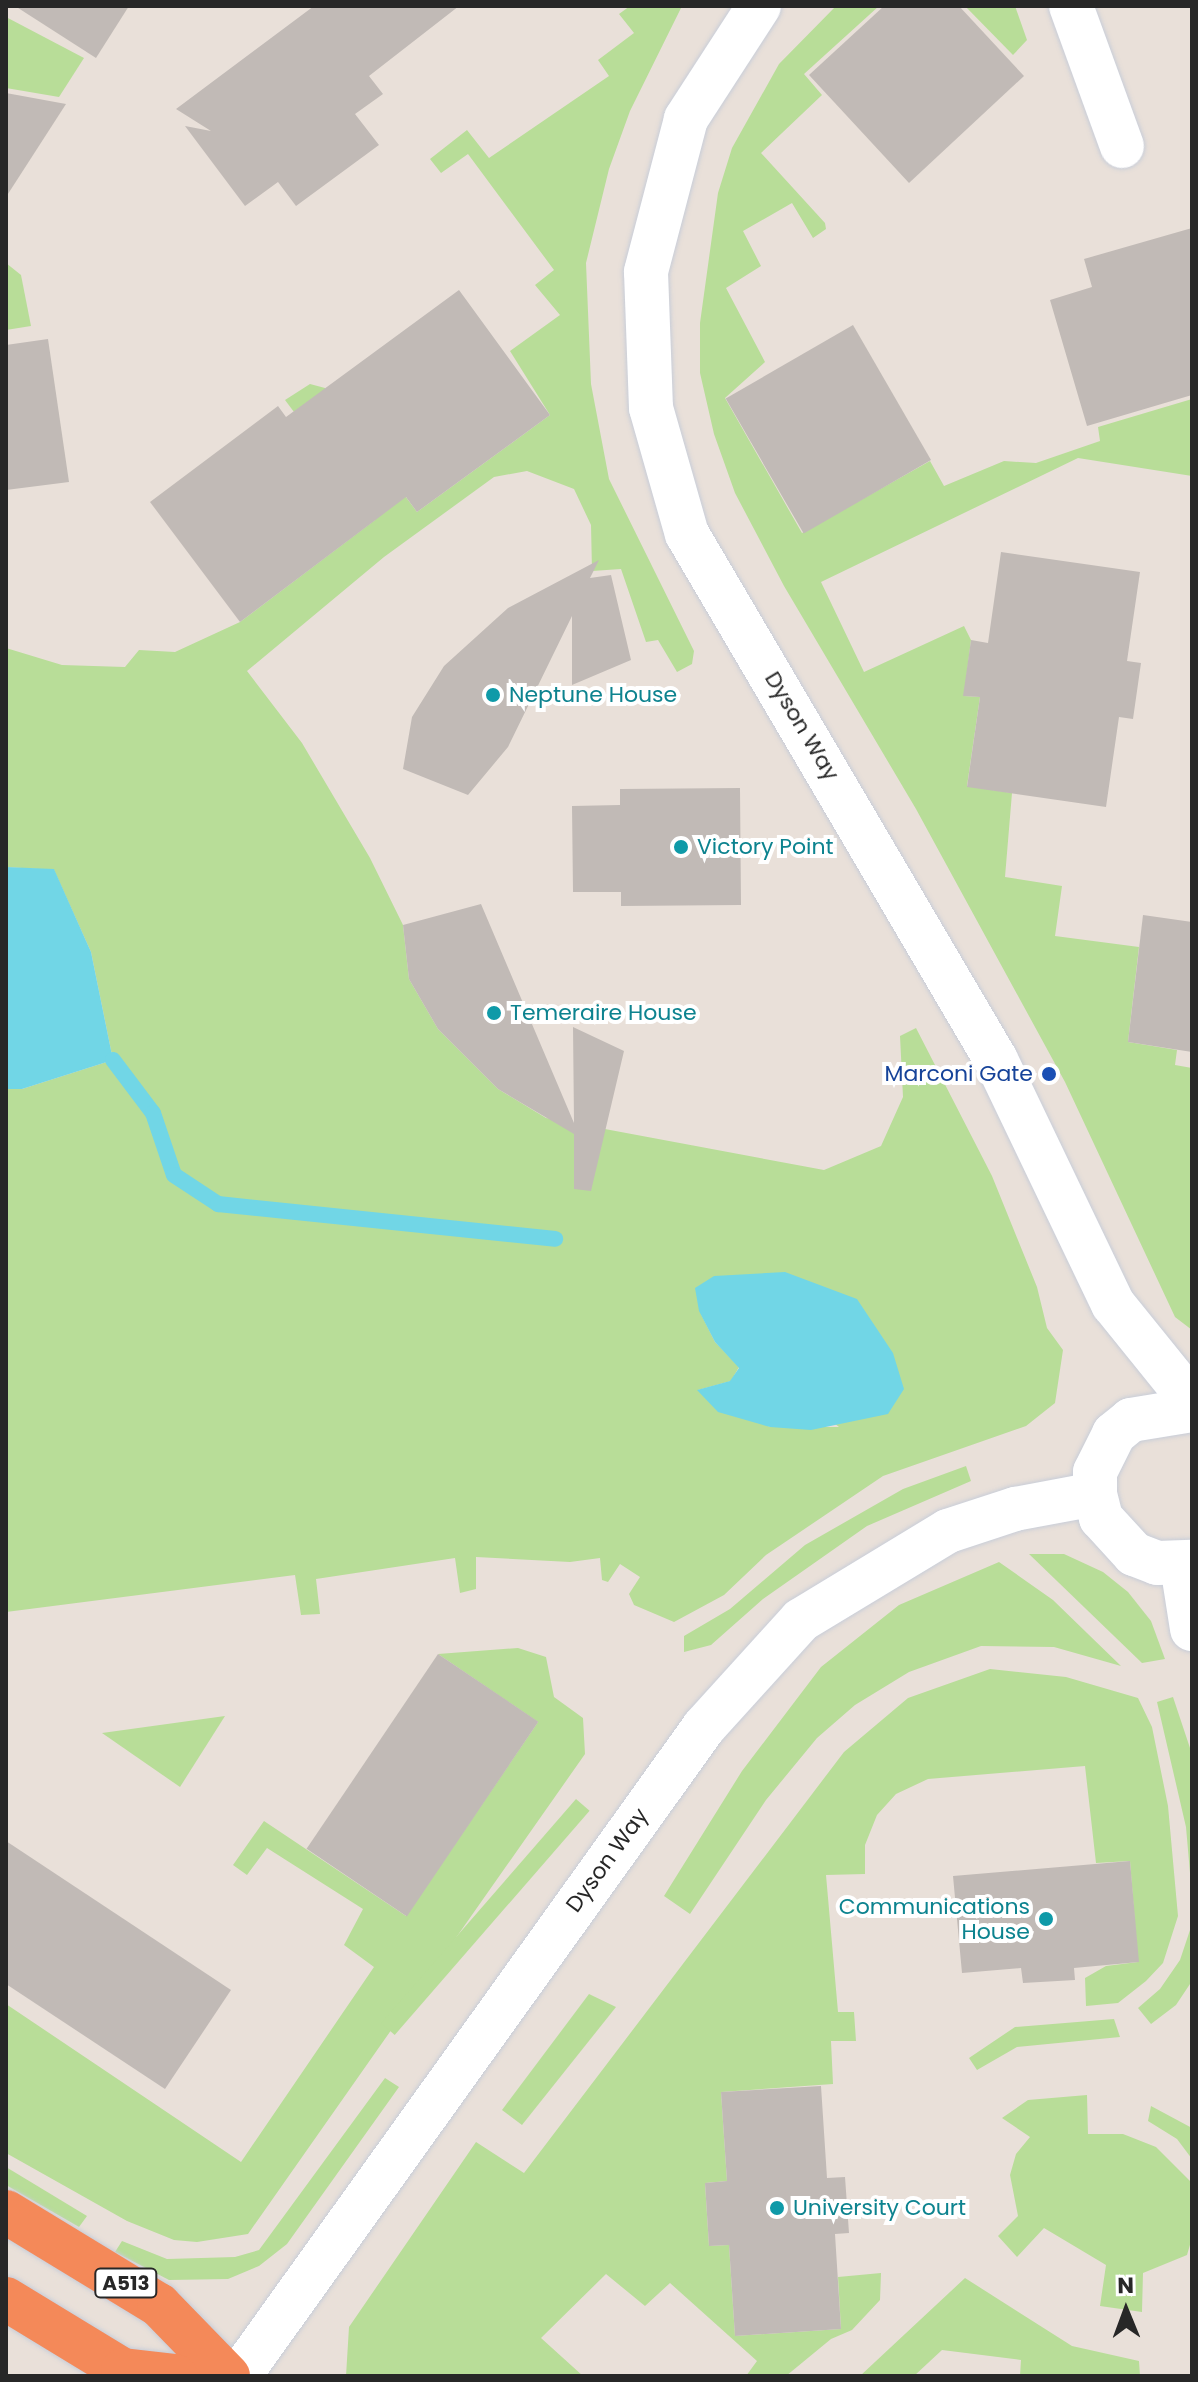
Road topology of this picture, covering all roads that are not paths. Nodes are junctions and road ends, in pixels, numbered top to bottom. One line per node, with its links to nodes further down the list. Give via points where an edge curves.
1 (759, 6): 4 (street, Dyson Way, via 686,119 646,272 651,408 687,534 996,1060 1113,1304)
2 (1071, 6): 3 (street)
3 (1122, 146)
4 (1192, 1402)
5 (1192, 1410): 6 (street, via 1131,1420 1102,1452)
6 (1095, 1494): 7 (street, via 1114,1539 1157,1563); 13 (street, Dyson Way, via 1015,1509 948,1531 801,1620 704,1727)
7 (1187, 1563): 8 (street)
8 (1192, 1629)
9 (6, 2212): 12 (highway, A513, via 159,2305)
10 (6, 2299): 11 (highway, via 123,2370)
11 (176, 2376)
12 (228, 2376)
13 (239, 2376)

